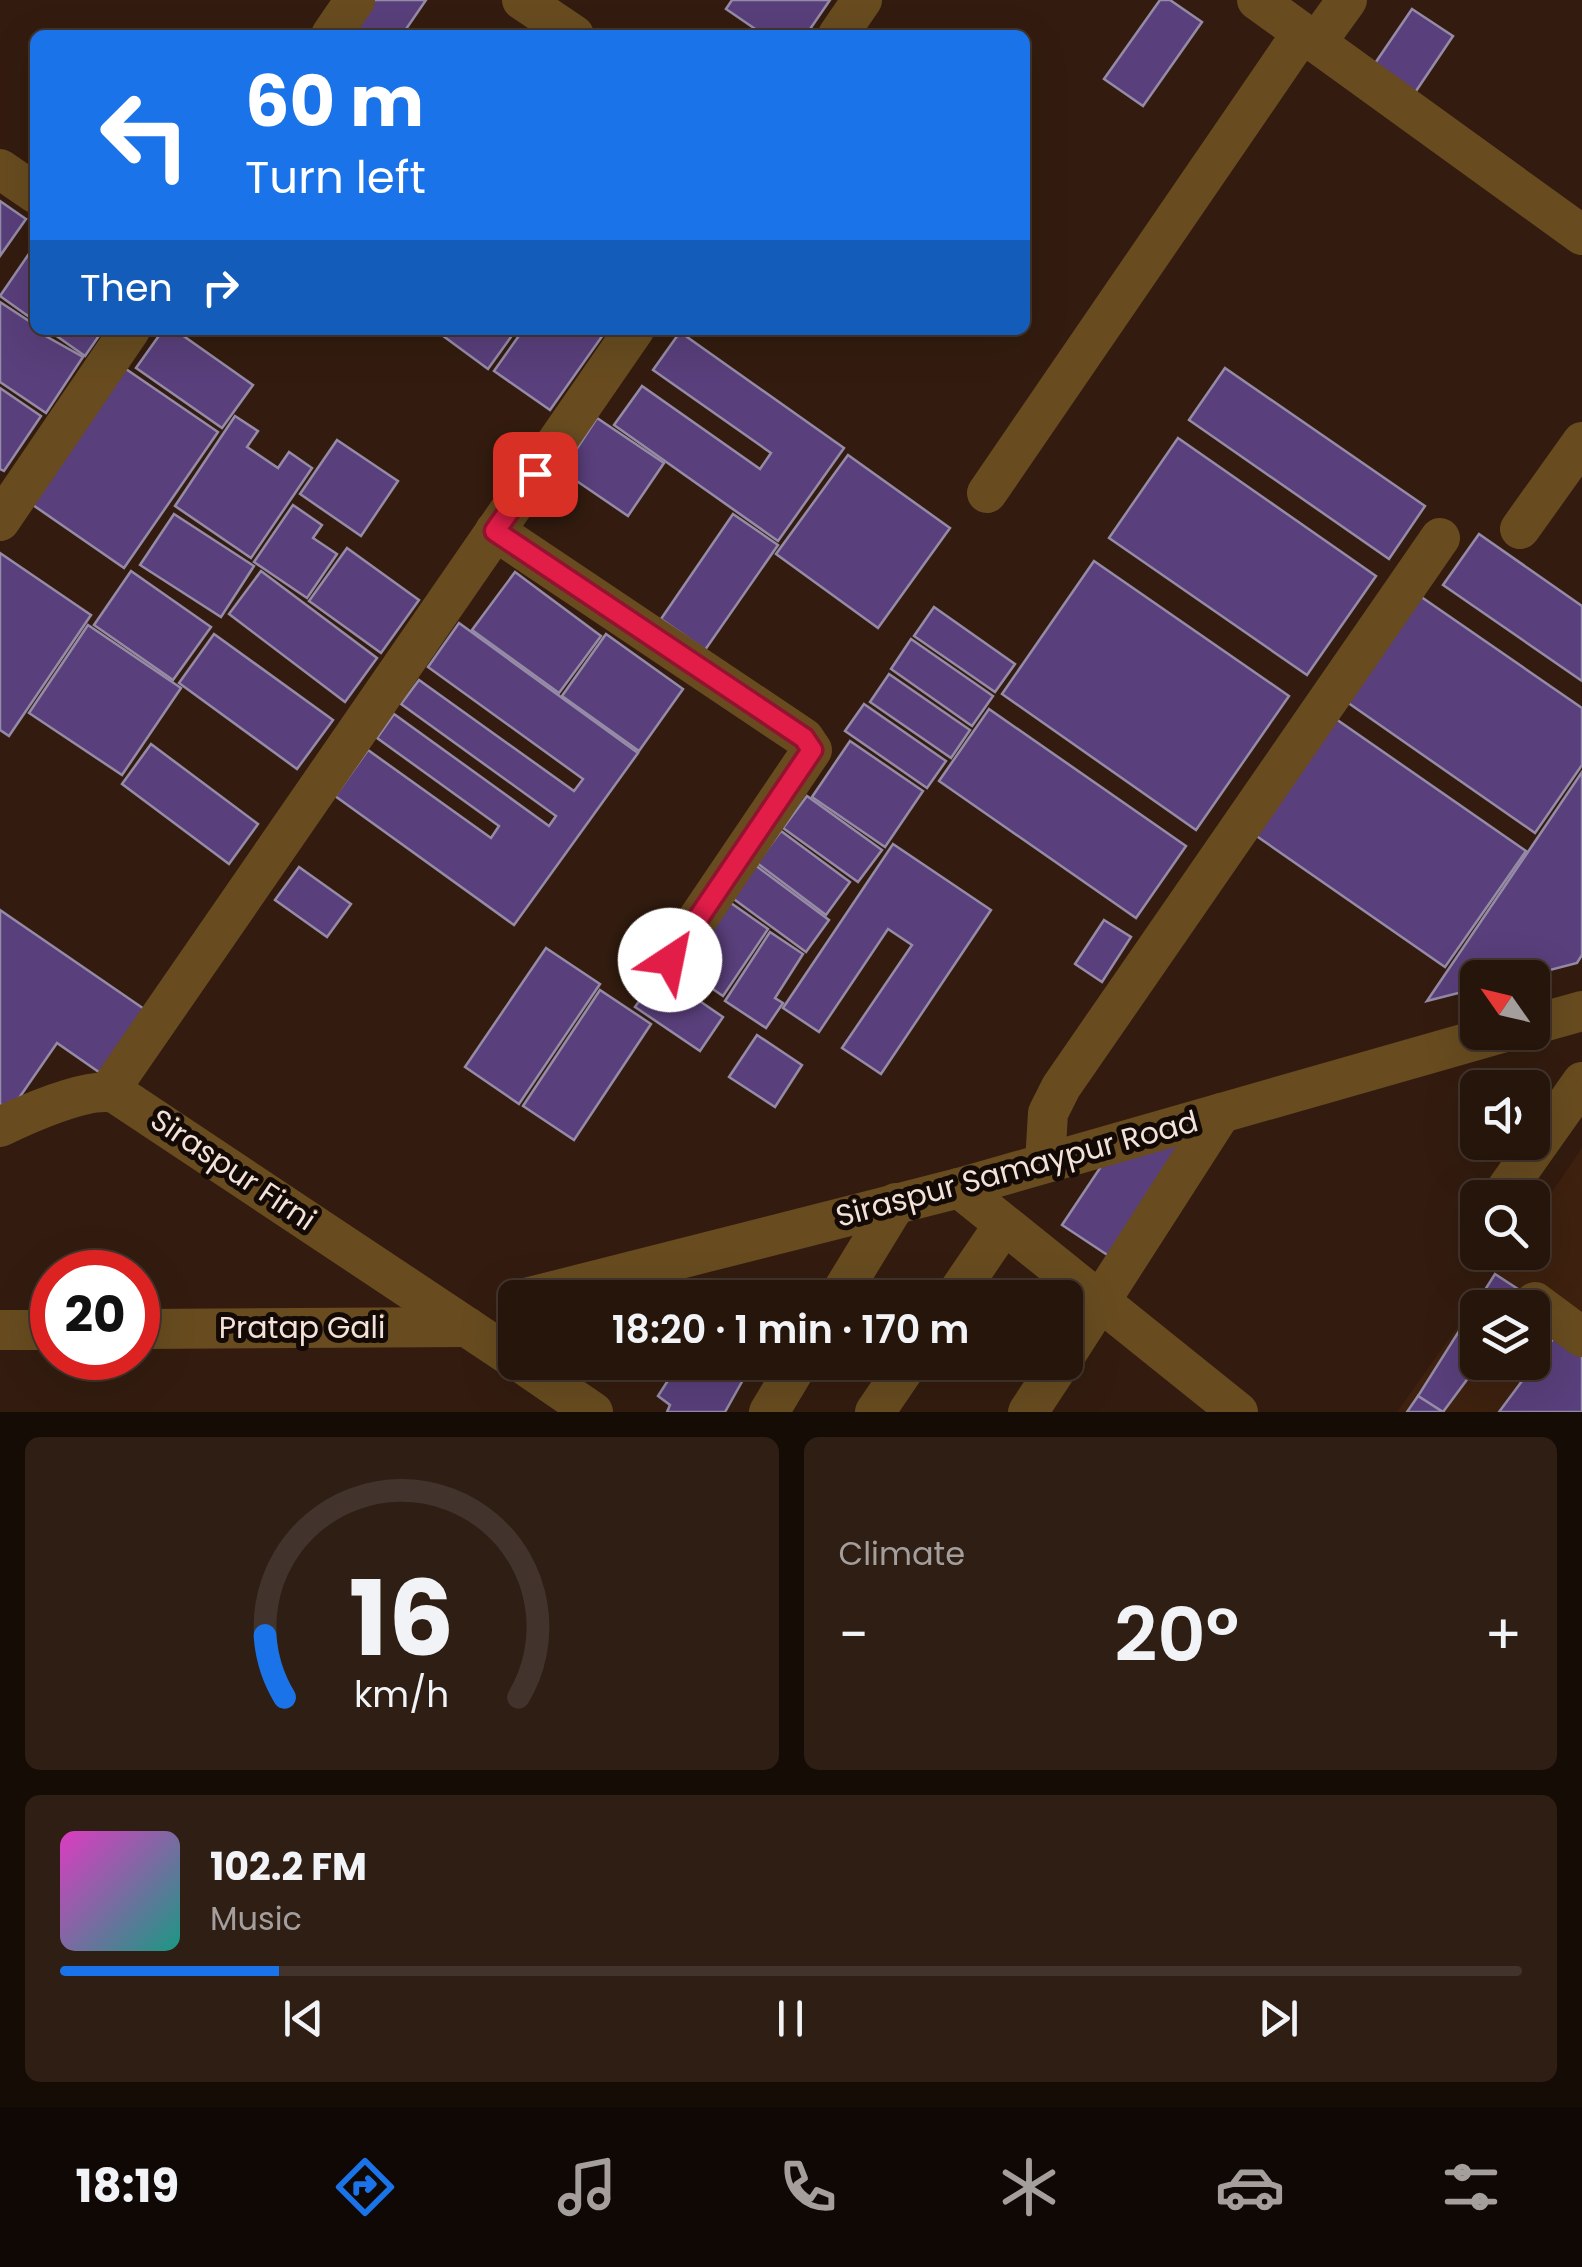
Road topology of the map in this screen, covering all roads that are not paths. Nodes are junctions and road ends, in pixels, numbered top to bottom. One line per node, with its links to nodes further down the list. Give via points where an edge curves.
1 (354, 0): 6 (street)
2 (522, 0): 7 (street)
3 (862, 0): 8 (street)
4 (1257, 0): 9 (street)
5 (1346, 0): 9 (street)
6 (333, 30)
7 (567, 30)
8 (841, 30)
9 (1309, 38): 12 (street); 16 (street)
10 (0, 169): 11 (street)
11 (30, 189)
12 (1582, 236)
13 (127, 335): 17 (street)
14 (631, 335): 19 (street)
15 (1582, 442): 18 (street)
16 (988, 493)
17 (0, 521)
18 (1520, 529)
19 (495, 531): 21 (street, via 804,738 812,750); 26 (street)
20 (1440, 538): 29 (street, via 1061,1088 1048,1113)
21 (670, 960)
22 (1582, 1011): 23 (street)
23 (1550, 1020)
24 (1460, 1045): 27 (street, Siraspur Samaypur Road)
25 (1582, 1082): 30 (street)
26 (109, 1091): 28 (street); 40 (street, Siraspur Firni)
27 (1221, 1113): 29 (street, Siraspur Samaypur Road); 37 (street)
28 (3, 1123)
29 (1045, 1163): 31 (street, Siraspur Samaypur Road)
30 (1513, 1180)
31 (958, 1188): 32 (street, Siraspur Samaypur Road); 33 (street)
32 (896, 1203): 34 (street, Siraspur Samaypur Road); 35 (street)
33 (1003, 1226): 36 (street); 37 (street)
34 (596, 1280)
35 (849, 1280)
36 (966, 1280)
37 (1099, 1305): 42 (street); 55 (street)
38 (498, 1306): 40 (street)
39 (1550, 1313): 45 (street)
40 (460, 1321): 41 (street, Pratap Gali); 46 (street, Siraspur Firni)
41 (160, 1328)
42 (1083, 1329)
43 (0, 1330): 44 (street)
44 (30, 1330)
45 (1582, 1337)
46 (498, 1347)
47 (546, 1380): 51 (street, Siraspur Firni)
48 (788, 1380): 52 (street)
49 (897, 1380): 53 (street)
50 (1048, 1380): 54 (street)
51 (593, 1412)
52 (769, 1412)
53 (875, 1412)
54 (1028, 1412)
55 (1238, 1412)

